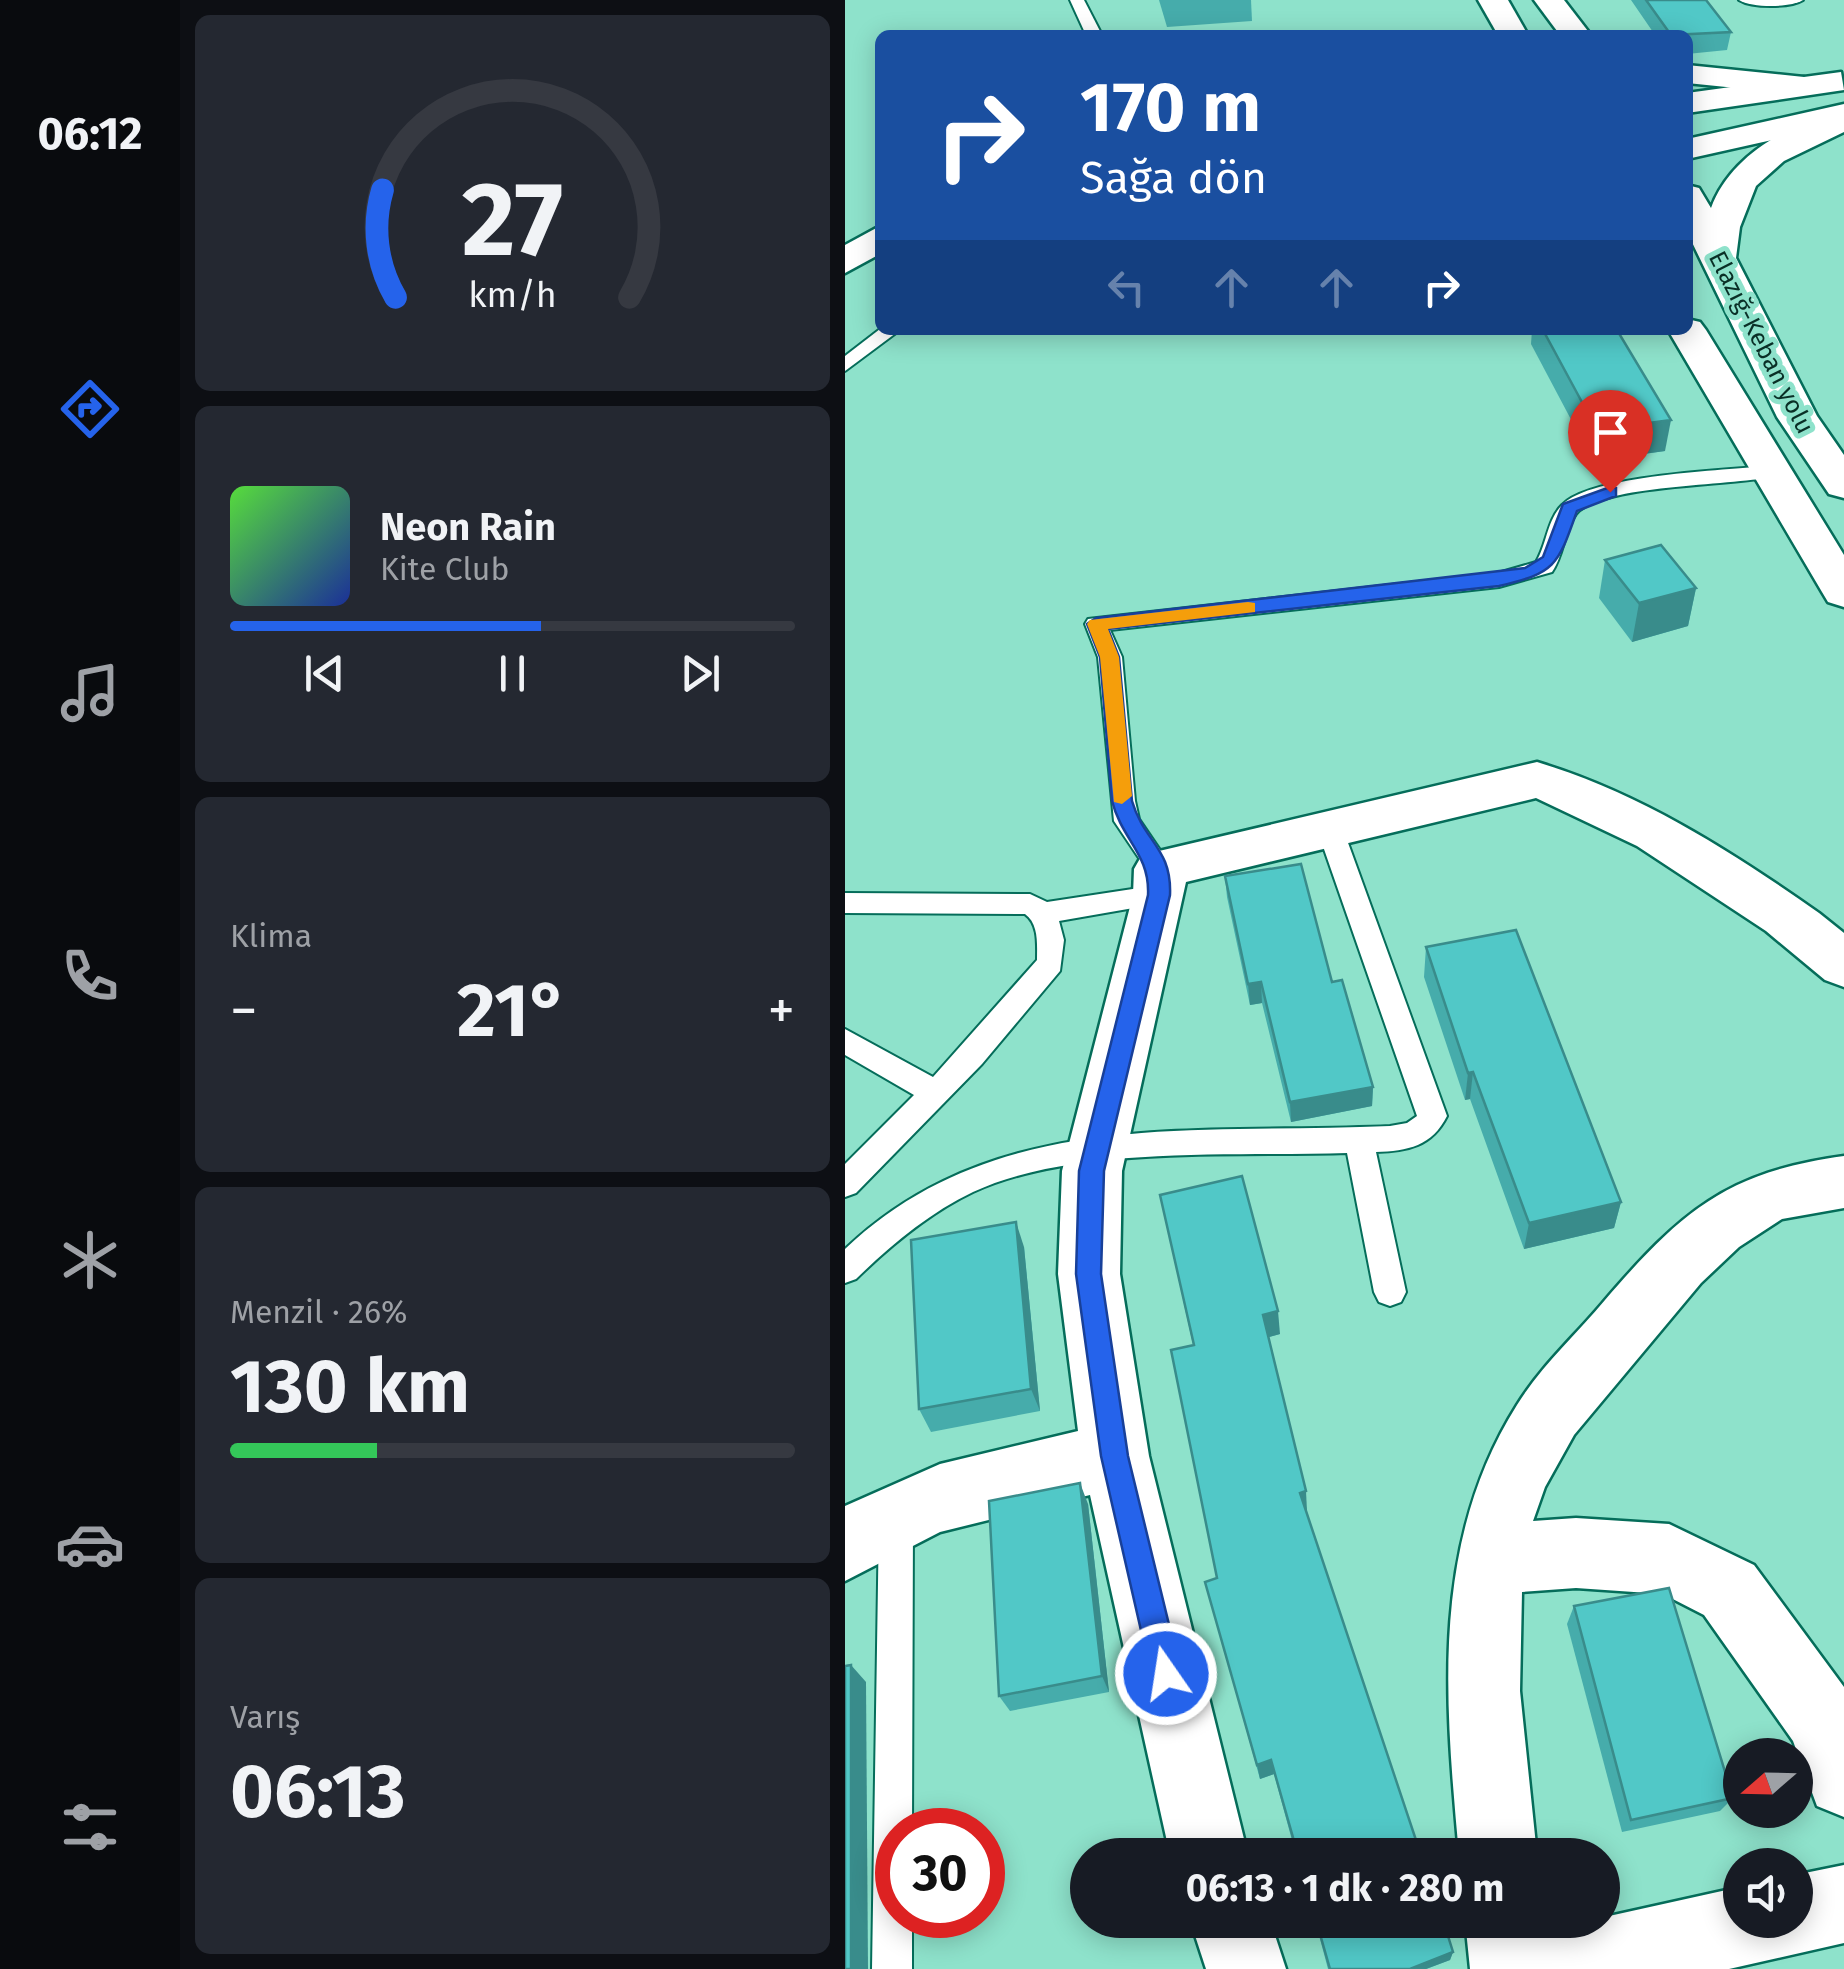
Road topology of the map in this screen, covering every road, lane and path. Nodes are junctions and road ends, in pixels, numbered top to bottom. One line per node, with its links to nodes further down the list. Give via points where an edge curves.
1 (1077, 0): 6 (lane)
2 (1493, 0): 7 (main road)
3 (1549, 0): 8 (main road)
4 (1745, 0): 5 (lane)
5 (1796, 0)
6 (1092, 30)
7 (1510, 30)
8 (1572, 30)
9 (1693, 75): 11 (main road)
10 (1844, 81): 11 (main road)
11 (1804, 86): 12 (main road)
12 (1693, 103)
13 (1844, 117): 14 (main road); 17 (main road, via 1746,174 1728,199)
14 (1693, 148)
15 (1693, 208): 17 (main road, Elazığ-Keban yolu)
16 (875, 241): 18 (main road)
17 (1718, 258): 25 (main road, Elazığ-Keban yolu, via 1797,417)
18 (845, 262)
19 (875, 272): 20 (main road)
20 (845, 293)
21 (884, 335): 23 (lane)
22 (1690, 335): 24 (main road, Elazığ-Keban yolu)
23 (845, 365)
24 (1769, 472): 26 (main road, Elazığ-Keban yolu); 28 (lane, via 1581,500 1569,508 1551,560 1515,577 1096,624 1109,657 1122,801)
25 (1844, 485)
26 (1844, 592)
27 (1329, 829): 28 (main road); 31 (main road, via 1537,780 1635,820 1809,932); 34 (lane, via 1432,1116 1413,1135)
28 (1159, 882): 30 (lane); 35 (main road)
29 (845, 903): 30 (lane, via 992,902 1030,904)
30 (1043, 913): 33 (lane, via 1050,963)
31 (1844, 965)
32 (845, 1041): 33 (lane)
33 (934, 1092): 37 (lane)
34 (1359, 1140): 35 (lane); 39 (lane)
35 (1096, 1151): 38 (lane, via 1005,1167 944,1192); 40 (main road, via 1089,1274)
36 (1844, 1182): 43 (main road, via 1785,1191 1757,1204 1694,1248 1659,1284 1541,1427 1511,1489)
37 (845, 1184)
38 (845, 1270)
39 (1391, 1292)
40 (1115, 1456): 41 (main road, via 925,1500); 45 (main road)
41 (896, 1513): 42 (main road); 53 (lane)
42 (845, 1546)
43 (1492, 1559): 44 (main road, via 1577,1553 1669,1559 1729,1590 1822,1719); 46 (main road, via 1483,1700)
44 (1844, 1779)
45 (1205, 1838)
46 (1496, 1838)
47 (1844, 1904): 48 (main road)
48 (1813, 1911)
49 (1723, 1931): 52 (main road)
50 (1236, 1938): 54 (main road)
51 (1507, 1938): 55 (main road)
52 (1575, 1966)
53 (892, 1969)
54 (1246, 1969)
55 (1510, 1969)

